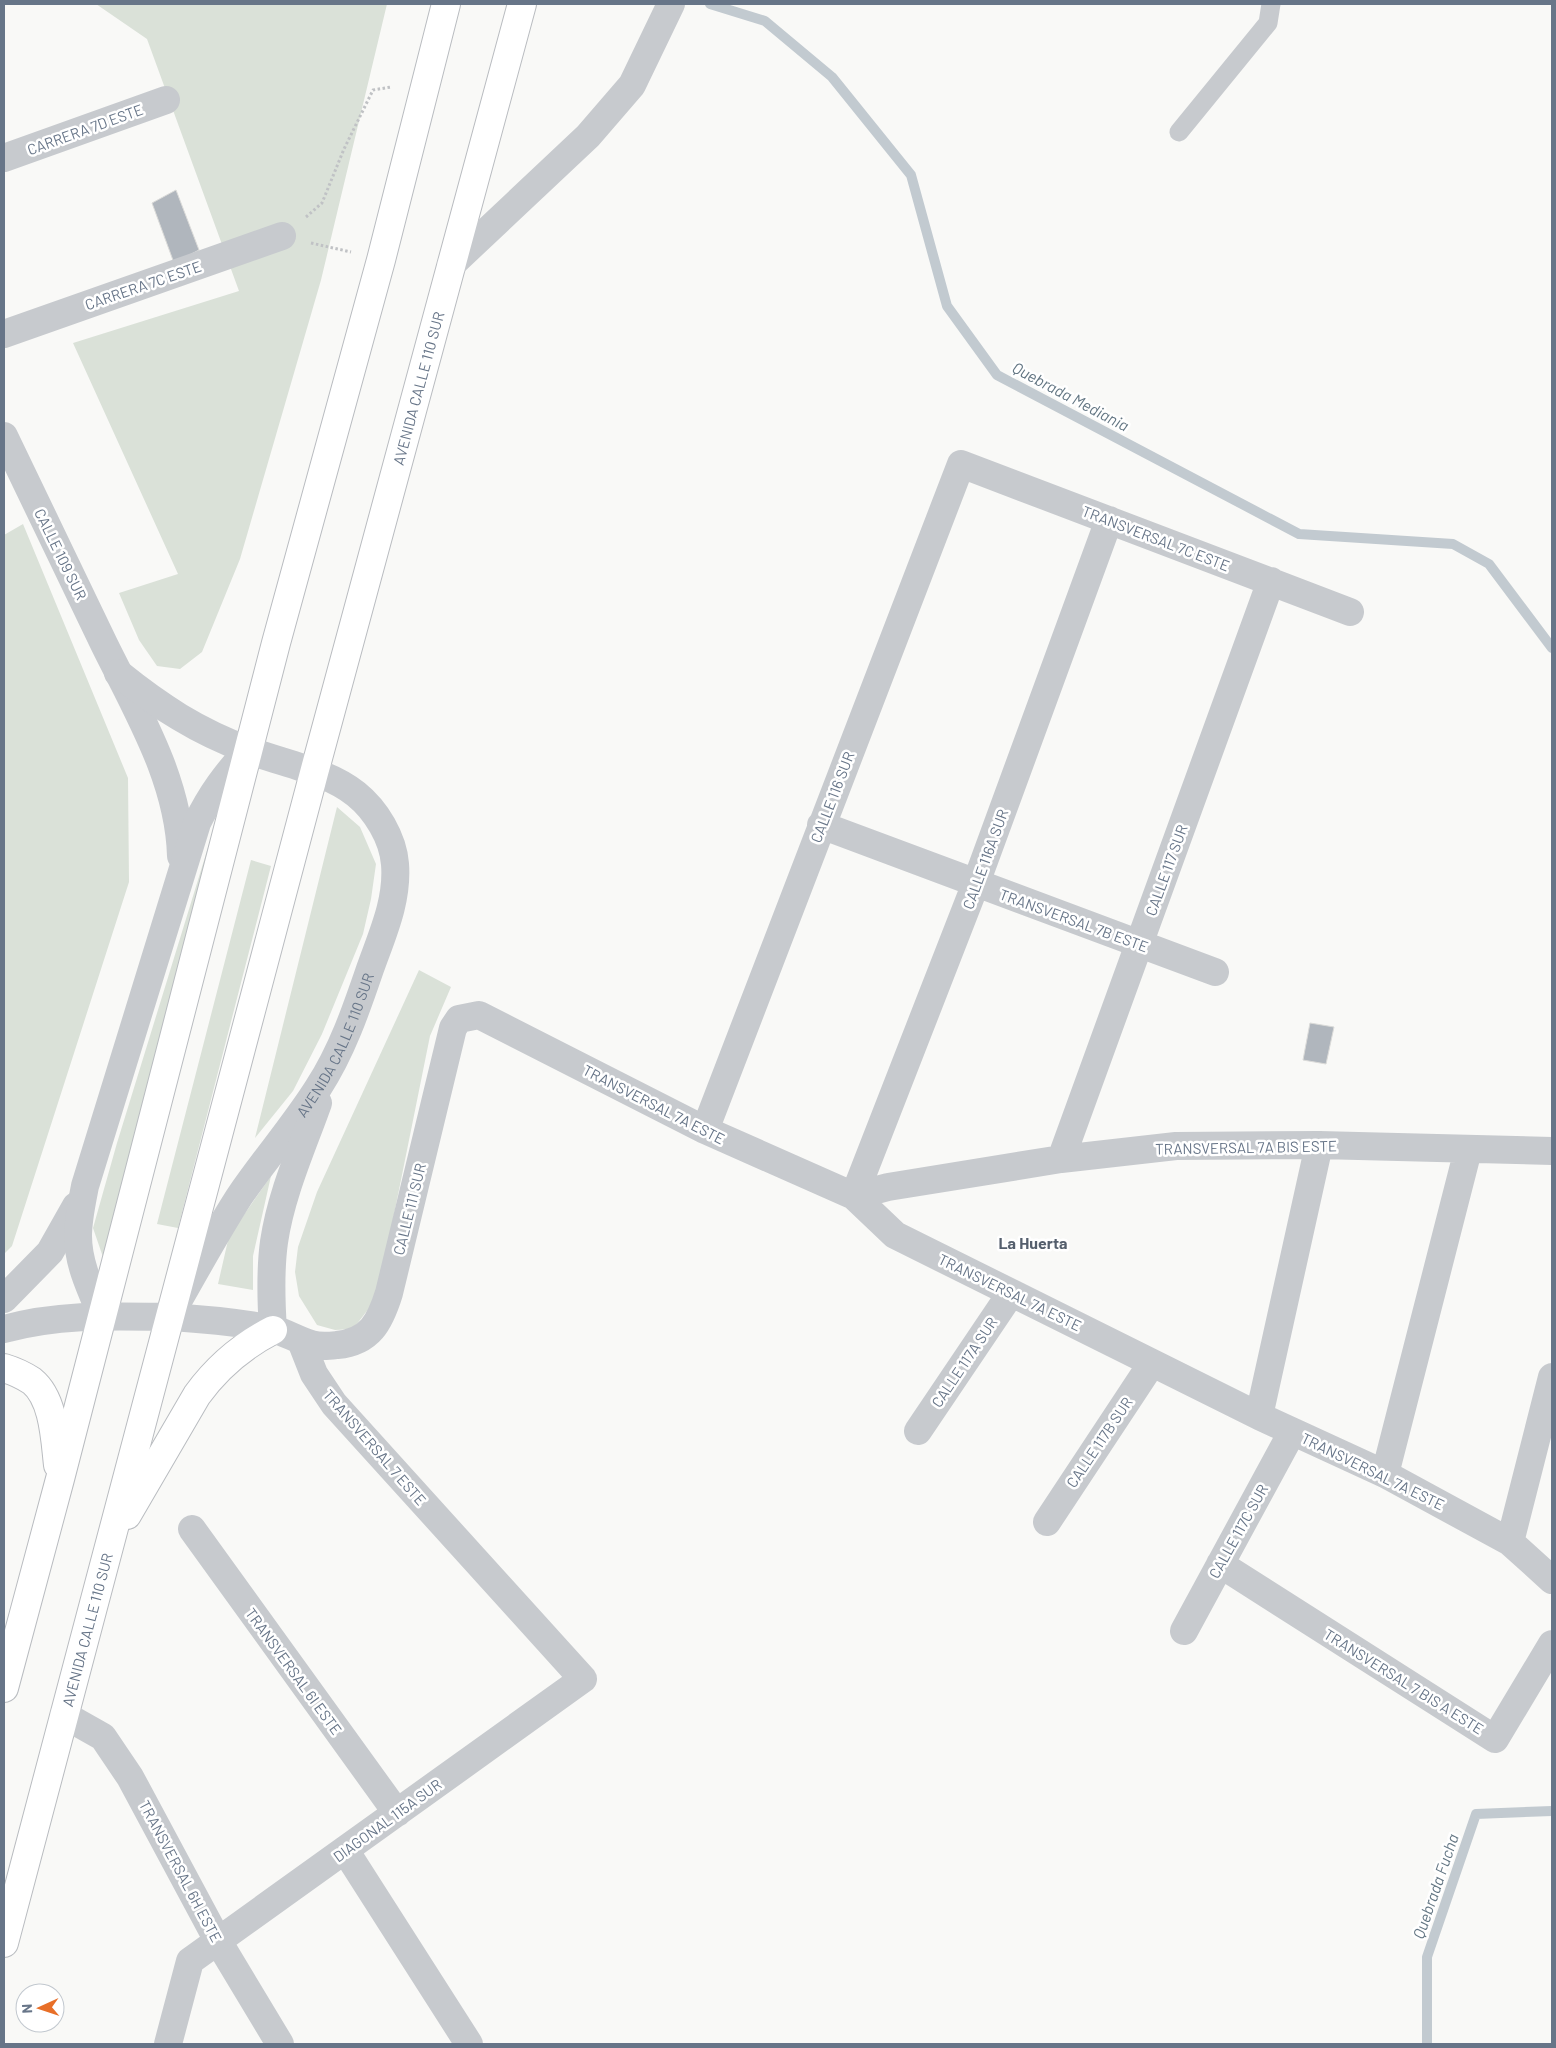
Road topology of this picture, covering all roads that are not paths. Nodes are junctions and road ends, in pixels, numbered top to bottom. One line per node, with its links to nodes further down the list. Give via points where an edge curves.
1 (446, 4): 17 (highway, via 381,260)
2 (522, 4): 9 (highway, AVENIDA CALLE 110 SUR)
3 (1271, 4): 6 (lane, via 1268,23)
4 (668, 9): 9 (street, via 626,93 588,136)
5 (166, 100): 7 (street, CARRERA 7D ESTE)
6 (1179, 132)
7 (4, 158)
8 (282, 236): 10 (street, CARRERA 7C ESTE)
9 (451, 265): 18 (highway, AVENIDA CALLE 110 SUR)
10 (4, 334)
11 (4, 436): 16 (street, CALLE 109 SUR)
12 (961, 464): 13 (street, TRANSVERSAL 7C ESTE); 19 (street, CALLE 116 SUR)
13 (1109, 520): 14 (street, TRANSVERSAL 7C ESTE); 20 (street, CALLE 116A SUR)
14 (1271, 581): 15 (street, TRANSVERSAL 7C ESTE); 22 (street, CALLE 117 SUR)
15 (1350, 612)
16 (118, 673): 17 (street, CALLE 109 SUR, via 153,702 194,727); 21 (street, CALLE 109 SUR, via 166,777 179,830)
17 (248, 750): 18 (street, CALLE 109 SUR); 21 (street, via 209,798 197,823); 35 (highway)
18 (314, 773): 25 (street, AVENIDA CALLE 110 SUR, via 354,792 368,805 386,833 395,863 390,911 350,1027); 36 (highway, AVENIDA CALLE 110 SUR)
19 (821, 825): 20 (street, TRANSVERSAL 7B ESTE); 26 (street, CALLE 116 SUR)
20 (976, 884): 22 (street, TRANSVERSAL 7B ESTE); 32 (street, CALLE 116A SUR)
21 (178, 885): 31 (street)
22 (1139, 944): 23 (street, TRANSVERSAL 7B ESTE); 30 (street, CALLE 117 SUR)
23 (1215, 972)
24 (464, 1017): 26 (street, TRANSVERSAL 7A ESTE, via 479,1015); 39 (street, CALLE 111 SUR, via 453,1028 384,1311 364,1337 344,1345 324,1347)
25 (334, 1061): 36 (street, AVENIDA CALLE 110 SUR, via 319,1088 236,1201); 38 (street, via 293,1173 275,1240 271,1296)
26 (705, 1130): 32 (street, TRANSVERSAL 7A ESTE)
27 (1320, 1145): 28 (street, TRANSVERSAL 7A BIS ESTE); 30 (street, TRANSVERSAL 7A BIS ESTE, via 1176,1146); 43 (street)
28 (1468, 1150): 29 (street, TRANSVERSAL 7A BIS ESTE); 46 (street)
29 (1552, 1152)
30 (1061, 1159): 32 (street, TRANSVERSAL 7A BIS ESTE, via 888,1186)
31 (85, 1186): 34 (street, via 50,1252); 35 (street, via 79,1226 80,1254)
32 (854, 1196): 33 (street, TRANSVERSAL 7A ESTE, via 895,1235)
33 (1010, 1293): 40 (street, TRANSVERSAL 7A ESTE); 44 (street, CALLE 117A SUR)
34 (4, 1299)
35 (102, 1316): 36 (street); 37 (street, via 34,1320); 47 (highway)
36 (169, 1318): 38 (street); 51 (highway, AVENIDA CALLE 110 SUR)
37 (4, 1328)
38 (273, 1330): 39 (street); 51 (highway, via 238,1351 210,1377)
39 (301, 1341): 56 (street, TRANSVERSAL 7 ESTE, via 314,1374 334,1404)
40 (1152, 1363): 43 (street, TRANSVERSAL 7A ESTE); 48 (street, CALLE 117B SUR)
41 (4, 1368): 47 (highway, via 23,1375 43,1396 50,1412)
42 (1552, 1377): 50 (street)
43 (1260, 1416): 45 (street, TRANSVERSAL 7A ESTE)
44 (918, 1431)
45 (1292, 1432): 46 (street, TRANSVERSAL 7A ESTE); 52 (street, CALLE 117C SUR)
46 (1385, 1474): 50 (street, TRANSVERSAL 7A ESTE)
47 (60, 1479): 57 (highway)
48 (1046, 1522)
49 (192, 1528): 59 (street, TRANSVERSAL 6I ESTE)
50 (1510, 1542): 53 (street, TRANSVERSAL 7A ESTE)
51 (108, 1547): 58 (highway, AVENIDA CALLE 110 SUR)
52 (1220, 1564): 54 (street, CALLE 117C SUR); 55 (street, TRANSVERSAL 7 BIS A ESTE, via 1496,1739)
53 (1552, 1580)
54 (1184, 1631)
55 (1552, 1644)
56 (583, 1679): 59 (street, DIAGONAL 115A SUR)
57 (4, 1688)
58 (64, 1715): 61 (street, TRANSVERSAL 6H ESTE, via 103,1737 109,1745); 62 (highway, AVENIDA CALLE 110 SUR)
59 (397, 1813): 60 (street, DIAGONAL 115A SUR)
60 (345, 1850): 61 (street, DIAGONAL 115A SUR); 65 (street)
61 (218, 1941): 63 (street, DIAGONAL 115A SUR, via 190,1961); 64 (street, TRANSVERSAL 6H ESTE)
62 (4, 1943)
63 (168, 2044)
64 (280, 2044)
65 (469, 2044)

